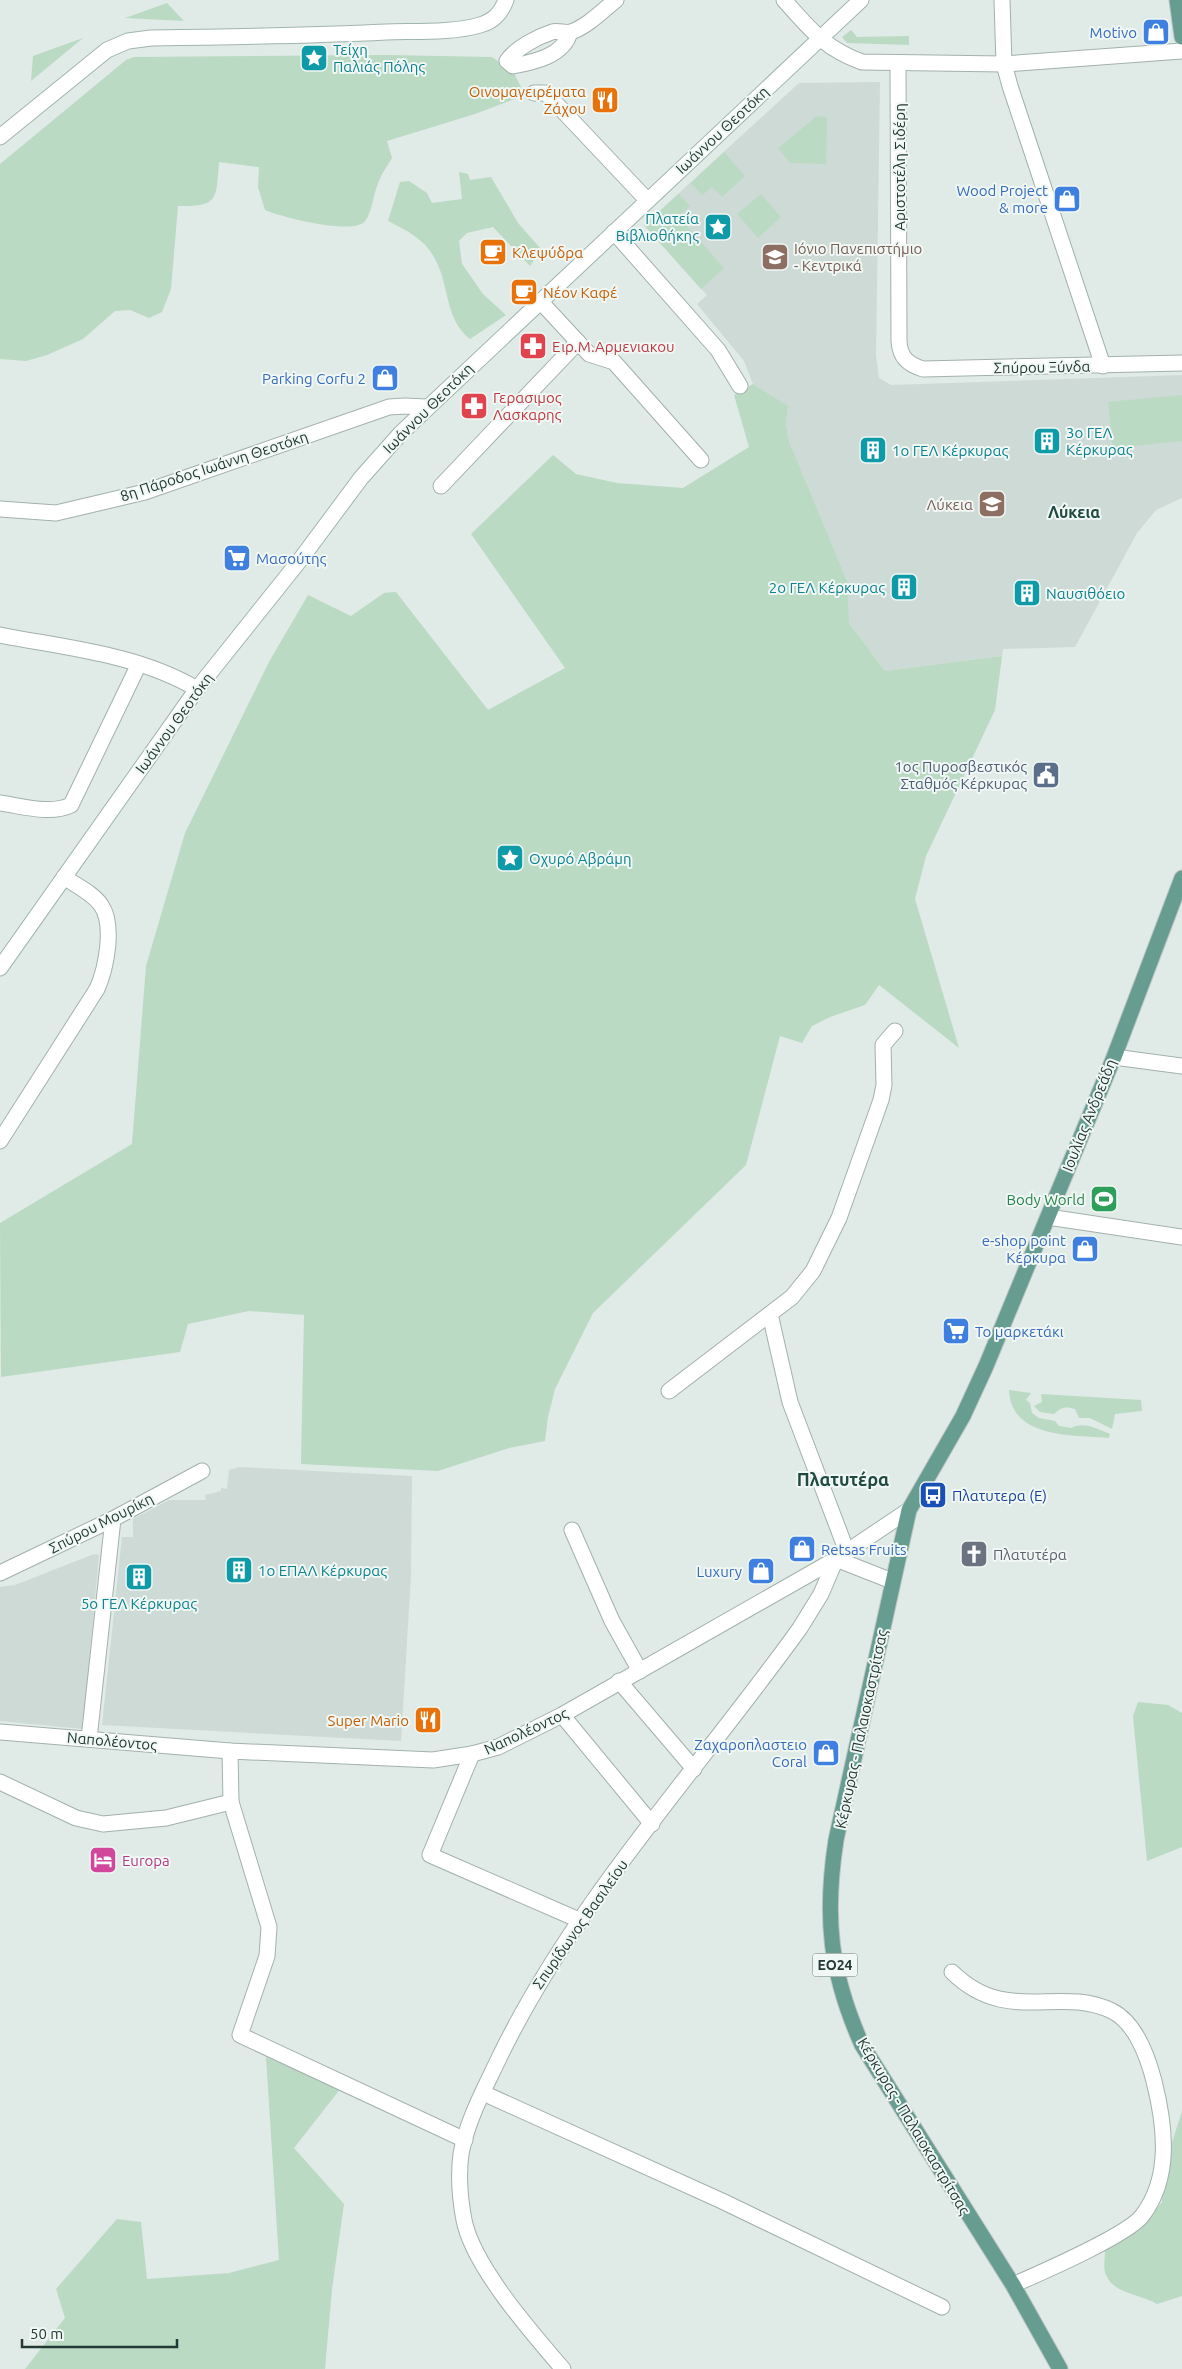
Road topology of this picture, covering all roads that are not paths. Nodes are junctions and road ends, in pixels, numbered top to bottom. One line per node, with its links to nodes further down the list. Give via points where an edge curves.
1 (506, 0): 14 (street, via 498,16 479,25 457,28 128,41 98,58)
2 (616, 0): 7 (street, via 586,24)
3 (784, 0): 9 (street)
4 (860, 0): 9 (street, Ιωάννου Θεοτόκη)
5 (1002, 0): 12 (street)
6 (1177, 0): 8 (main road)
7 (570, 32)
8 (1182, 37)
9 (819, 39): 11 (street, via 862,62); 15 (street, Ιωάννου Θεοτόκη)
10 (1182, 51): 12 (street)
11 (898, 64): 12 (street); 19 (street, Αριστοτέλη Σιδέρη, via 898,341)
12 (1004, 64): 21 (street, via 1018,115)
13 (534, 94): 15 (street, via 546,93)
14 (0, 137)
15 (647, 200): 16 (street, Ιωάννου Θεοτόκη)
16 (614, 232): 17 (street, Ιωάννου Θεοτόκη); 22 (street, via 718,350)
17 (540, 301): 18 (street); 23 (street, Ιωάννου Θεοτόκη)
18 (578, 342): 24 (street, via 593,357 614,362); 25 (street)
19 (904, 360): 21 (street, Σπύρου Ξύνδα, via 923,369)
20 (1182, 364): 21 (street, Σπύρου Ξύνδα)
21 (1103, 366)
22 (740, 386)
23 (426, 408): 26 (street, 8η Πάροδος Ιωάννη Θεοτόκη, via 384,409 145,492 56,513); 29 (street, Ιωάννου Θεοτόκη, via 361,478)
24 (701, 460)
25 (441, 486)
26 (0, 509)
27 (0, 635): 28 (street)
28 (139, 664): 29 (street); 30 (street, via 71,804 63,809 52,809)
29 (197, 689): 31 (street, Ιωάννου Θεοτόκη)
30 (0, 803)
31 (64, 877): 33 (street, Ιωάννου Θεοτόκη); 37 (street, via 93,898 105,912 108,948 104,971 97,989)
32 (1182, 878): 35 (main road, Ιουλίας Ανδρεάδη / ΕΟ24)
33 (0, 968)
34 (895, 1031): 40 (street, via 883,1045 884,1085 880,1100 833,1232 803,1285)
35 (1114, 1057): 36 (street); 38 (main road, Ιουλίας Ανδρεάδη / ΕΟ24)
36 (1182, 1066)
37 (0, 1141)
38 (1048, 1217): 39 (street); 43 (main road, Ιουλίας Ανδρεάδη / ΕΟ24, via 975,1390)
39 (1182, 1237)
40 (770, 1314): 41 (street); 46 (street, via 790,1402)
41 (669, 1391)
42 (202, 1471): 44 (street, Σπύρου Μουρίκη)
43 (909, 1510): 46 (street, Ναπολέοντος); 48 (main road, Κέρκυρας - Παλαιοκαστρίτσας / ΕΟ24)
44 (113, 1519): 47 (street, Σπύρου Μουρίκη); 53 (street)
45 (572, 1530): 49 (street, via 612,1621)
46 (842, 1555): 48 (street); 49 (street, Ναπολέοντος); 56 (street, Σπυρίδωνος Βασιλείου, via 808,1616)
47 (0, 1573)
48 (892, 1581): 64 (main road, Κέρκυρας - Παλαιοκαστρίτσας / ΕΟ24, via 834,1854 830,1906 834,1958 844,2000 862,2045)
49 (640, 1671): 50 (street, Ναπολέοντος)
50 (620, 1682): 51 (street, Ναπολέοντος); 56 (street)
51 (562, 1715): 55 (street, Ναπολέοντος, via 498,1747); 59 (street)
52 (0, 1732): 53 (street, Ναπολέοντος)
53 (89, 1740): 54 (street, Ναπολέοντος)
54 (230, 1751): 55 (street, Ναπολέοντος, via 433,1760); 58 (street)
55 (472, 1754): 60 (street, via 430,1855)
56 (694, 1769): 59 (street, Σπυρίδωνος Βασιλείου)
57 (0, 1782): 58 (street, via 76,1818 103,1824 166,1818)
58 (231, 1802): 63 (street, via 269,1927 267,1956 240,2035)
59 (652, 1824): 60 (street, Σπυρίδωνος Βασιλείου)
60 (579, 1920): 62 (street, Σπυρίδωνος Βασιλείου, via 532,1994)
61 (952, 1972): 64 (street, via 966,1986 994,1998 1084,2004 1112,2011 1138,2040 1156,2088 1165,2142 1163,2167 1142,2216 1125,2230)
62 (483, 2093): 63 (street, Σπυρίδωνος Βασιλείου); 65 (street, via 722,2201)
63 (465, 2140): 66 (street, Σπυρίδωνος Βασιλείου, via 460,2184 468,2235 495,2283)
64 (1013, 2286): 67 (main road, Κέρκυρας - Παλαιοκαστρίτσας / ΕΟ24)
65 (942, 2307)
66 (563, 2369)
67 (1060, 2369)

